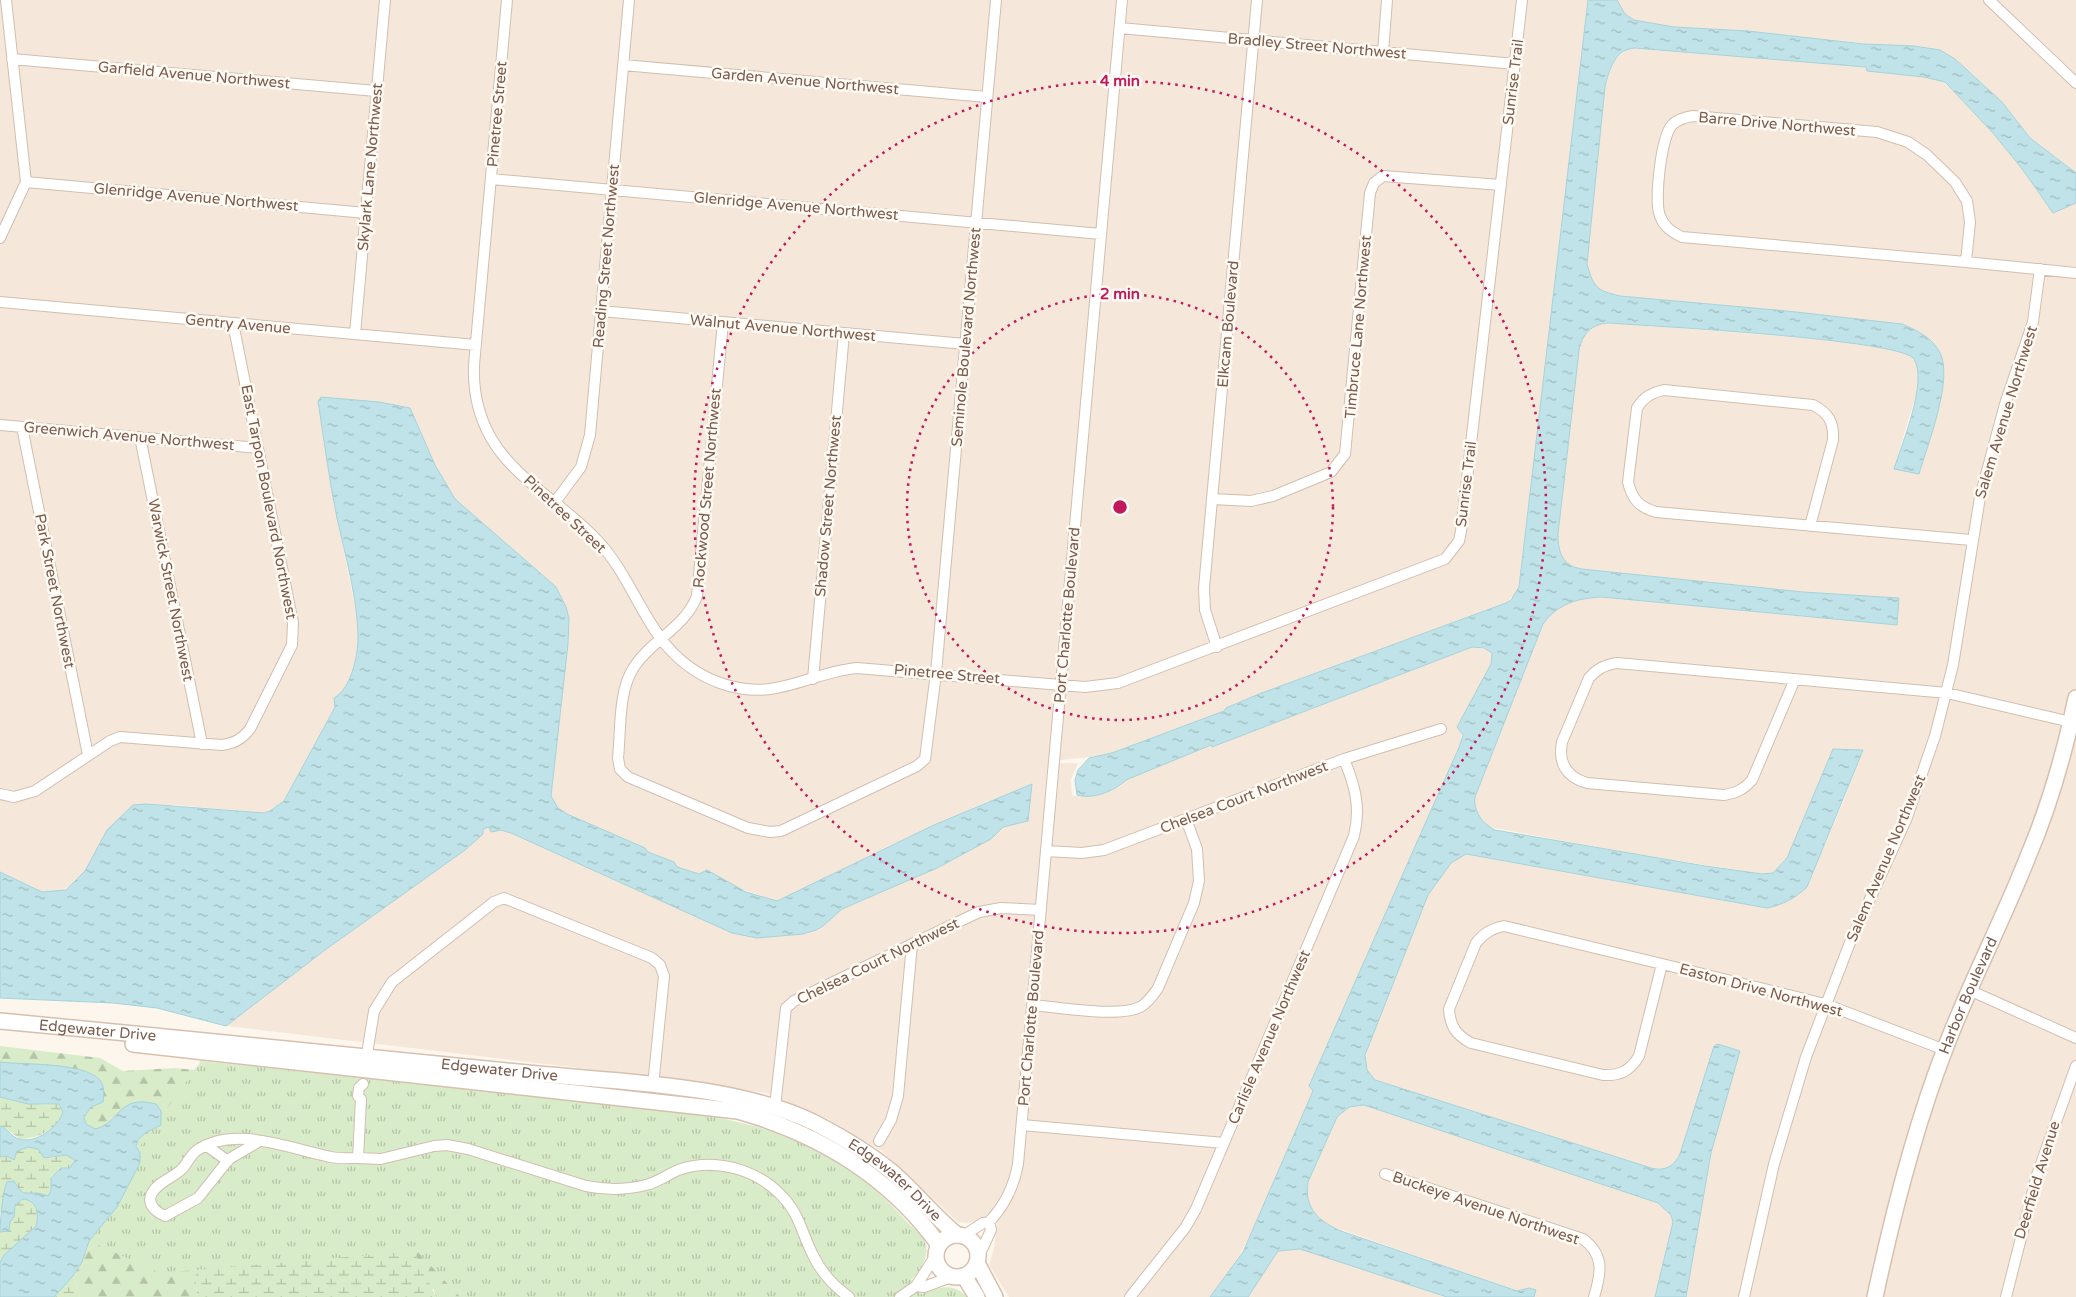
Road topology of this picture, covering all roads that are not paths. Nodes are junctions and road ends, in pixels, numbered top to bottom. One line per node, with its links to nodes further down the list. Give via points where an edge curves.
1 (6, 0): 14 (street)
2 (385, 0): 18 (street, Skylark Lane Northwest)
3 (507, 0): 20 (street, Pinetree Street)
4 (629, 0): 15 (street, Reading Street Northwest)
5 (996, 0): 19 (street, Seminole Boulevard Northwest)
6 (1122, 0): 11 (street, Port Charlotte Boulevard)
7 (1257, 0): 12 (street, Elkcam Boulevard)
8 (1387, 0): 13 (street)
9 (1522, 0): 16 (street, Sunrise Trail)
10 (1989, 0): 17 (street)
11 (1120, 28): 12 (street, Bradley Street Northwest); 26 (street, Port Charlotte Boulevard)
12 (1253, 40): 13 (street, Bradley Street Northwest); 43 (street, Elkcam Boulevard)
13 (1383, 52): 16 (street, Bradley Street Northwest)
14 (12, 59): 18 (street, Garfield Avenue Northwest); 21 (street)
15 (624, 64): 19 (street, Garden Avenue Northwest); 23 (street, Reading Street Northwest)
16 (1515, 64): 22 (street, Sunrise Trail)
17 (2076, 83)
18 (376, 91): 24 (street, Skylark Lane Northwest)
19 (987, 97): 25 (street, Seminole Boulevard Northwest)
20 (491, 179): 23 (street, Glenridge Avenue Northwest); 38 (street, Pinetree Street)
21 (26, 182): 24 (street, Glenridge Avenue Northwest); 27 (street)
22 (1501, 185): 43 (street, Timbruce Lane Northwest, via 1383,176 1374,183 1370,193 1345,454 1331,472 1273,496 1251,501); 48 (street, Sunrise Trail, via 1461,531 1453,551 1436,564)
23 (612, 190): 25 (street, Glenridge Avenue Northwest); 32 (street, Reading Street Northwest)
24 (366, 213): 36 (street, Skylark Lane Northwest)
25 (976, 222): 26 (street, Glenridge Avenue Northwest); 37 (street, Seminole Boulevard Northwest)
26 (1102, 234): 52 (street, Port Charlotte Boulevard)
27 (0, 238)
28 (1966, 262): 28 (street, Barre Drive Northwest, via 1970,211 1962,191 1927,156 1898,138 1877,132 1694,116 1682,118 1666,133 1659,215 1664,225 1682,237); 29 (street, Barre Drive Northwest)
29 (2040, 269): 30 (street, Barre Drive Northwest); 46 (street, Salem Avenue Northwest, via 2033,322 1992,450)
30 (2076, 273)
31 (0, 302): 34 (street, Gentry Avenue)
32 (601, 311): 33 (street, Walnut Avenue Northwest); 44 (street, Reading Street Northwest, via 588,446 576,476)
33 (723, 322): 35 (street, Walnut Avenue Northwest); 47 (street, Rockwood Street Northwest, via 697,596 688,615)
34 (233, 323): 36 (street, Gentry Avenue); 42 (street, East Tarpon Boulevard Northwest)
35 (844, 333): 37 (street, Walnut Avenue Northwest); 50 (street, Shadow Street Northwest)
36 (355, 334): 38 (street, Gentry Avenue)
37 (965, 344): 49 (street, Seminole Boulevard Northwest)
38 (476, 345): 44 (street, Pinetree Street, via 475,390 485,427 506,459)
39 (0, 425): 40 (street, Greenwich Avenue Northwest)
40 (22, 426): 41 (street, Greenwich Avenue Northwest); 58 (street, Park Street Northwest)
41 (140, 437): 42 (street, Greenwich Avenue Northwest); 57 (street, Warwick Street Northwest)
42 (258, 448): 57 (street, East Tarpon Boulevard Northwest, via 294,634 292,645 243,738 222,745)
43 (1212, 499): 48 (street, Elkcam Boulevard, via 1204,598 1207,621)
44 (555, 502): 47 (street, Pinetree Street, via 612,558 640,610)
45 (1810, 526): 45 (street, via 1833,440 1832,424 1823,410 1814,404 1664,390 1644,398 1637,408 1628,482 1636,502 1656,512); 46 (street)
46 (1972, 540): 53 (street, Salem Avenue Northwest)
47 (662, 640): 49 (street, Rockwood Street Northwest, via 639,660 628,679 618,758 620,768 628,777 759,832 780,831 926,759); 50 (street, Pinetree Street, via 699,672 734,687 772,690)
48 (1217, 647): 52 (street, Sunrise Trail, via 1118,684 1096,687)
49 (936, 673): 50 (street, Pinetree Street, via 857,668); 52 (street, Pinetree Street)
50 (813, 679)
51 (1795, 679): 51 (street, via 1606,664 1589,678 1562,742 1562,764 1577,780 1588,783 1735,794 1752,780); 53 (street)
52 (1061, 684): 62 (street, Port Charlotte Boulevard)
53 (1947, 693): 55 (street); 67 (street, Salem Avenue Northwest, via 1906,820)
54 (2076, 698): 55 (street, Harbor Boulevard)
55 (2071, 722): 66 (street, Harbor Boulevard, via 2058,772 2030,852)
56 (1441, 729): 59 (street, Chelsea Court Northwest)
57 (202, 744): 58 (street, East Tarpon Boulevard Northwest, via 120,737)
58 (88, 755): 60 (street, East Tarpon Boulevard Northwest, via 35,791 14,797)
59 (1344, 759): 61 (street, Chelsea Court Northwest); 80 (street, Carlisle Avenue Northwest, via 1357,796 1354,836)
60 (0, 794)
61 (1186, 819): 62 (street, Chelsea Court Northwest, via 1104,850 1082,853); 68 (street, via 1199,860 1197,892 1158,988 1150,1000 1141,1007 1120,1012)
62 (1046, 851): 63 (street, Port Charlotte Boulevard)
63 (1041, 910): 64 (street, Chelsea Court Northwest, via 990,909); 68 (street, Port Charlotte Boulevard)
64 (912, 944): 76 (street, Chelsea Court Northwest, via 794,1001 786,1008); 78 (street, via 898,1096)
65 (1662, 964): 65 (street, Easton Drive Northwest, via 1639,1056 1633,1066 1614,1076 1471,1043 1461,1038 1450,1019 1450,1009 1476,943 1493,928 1504,926); 67 (street, Easton Drive Northwest)
66 (1969, 990): 71 (street); 72 (street, Harbor Boulevard)
67 (1825, 1004): 72 (street, Easton Drive Northwest); 97 (street, Salem Avenue Northwest, via 1774,1164)
68 (1032, 1005): 77 (street, Port Charlotte Boulevard)
69 (0, 1021): 74 (street, Edgewater Drive)
70 (0, 1030): 74 (street, Edgewater Drive)
71 (2076, 1038)
72 (1945, 1050): 98 (street, Harbor Boulevard, via 1898,1197)
73 (2076, 1066): 99 (street, Deerfield Avenue, via 2037,1175)
74 (365, 1070): 75 (street, Edgewater Drive); 75 (street, via 374,1011 392,982 494,902 504,898 652,958 660,966 664,976); 82 (street, via 358,1096 361,1099); 87 (street, Edgewater Drive, via 720,1109 755,1116 820,1142 874,1176 927,1228)
75 (653, 1086): 76 (street, Edgewater Drive, via 714,1093)
76 (776, 1108): 86 (street, Edgewater Drive, via 815,1123 869,1155 892,1172)
77 (1022, 1125): 80 (street); 85 (street, Port Charlotte Boulevard, via 1013,1185 1004,1205)
78 (880, 1141)
79 (258, 1142): 81 (street, via 234,1139); 82 (street, via 333,1158); 83 (street)
80 (1224, 1144): 95 (street, Carlisle Avenue Northwest, via 1191,1219)
81 (207, 1146): 83 (street); 83 (street, via 195,1152 181,1170 151,1194 155,1212 165,1216 198,1198)
82 (358, 1158): 91 (street, via 381,1159 447,1145 606,1189 647,1185 696,1166 735,1168 770,1184 782,1196 802,1226 826,1277)
83 (228, 1161)
84 (1385, 1174): 96 (street, Buckeye Avenue Northwest, via 1584,1240 1596,1251 1601,1266)
85 (990, 1222): 86 (street, Port Charlotte Boulevard); 88 (street, Port Charlotte Boulevard, via 991,1230)
86 (960, 1236): 87 (street, via 947,1238); 88 (street, via 973,1242)
87 (938, 1250): 89 (street, via 939,1266); 90 (street)
88 (978, 1260): 89 (street, via 972,1272); 94 (street)
89 (957, 1276): 90 (street, via 924,1287); 93 (street)
90 (916, 1286): 92 (street)
91 (849, 1297)
92 (900, 1297)
93 (977, 1297)
94 (995, 1297)
95 (1130, 1297)
96 (1594, 1297)
97 (1744, 1297)
98 (1875, 1297)
99 (2006, 1297)

